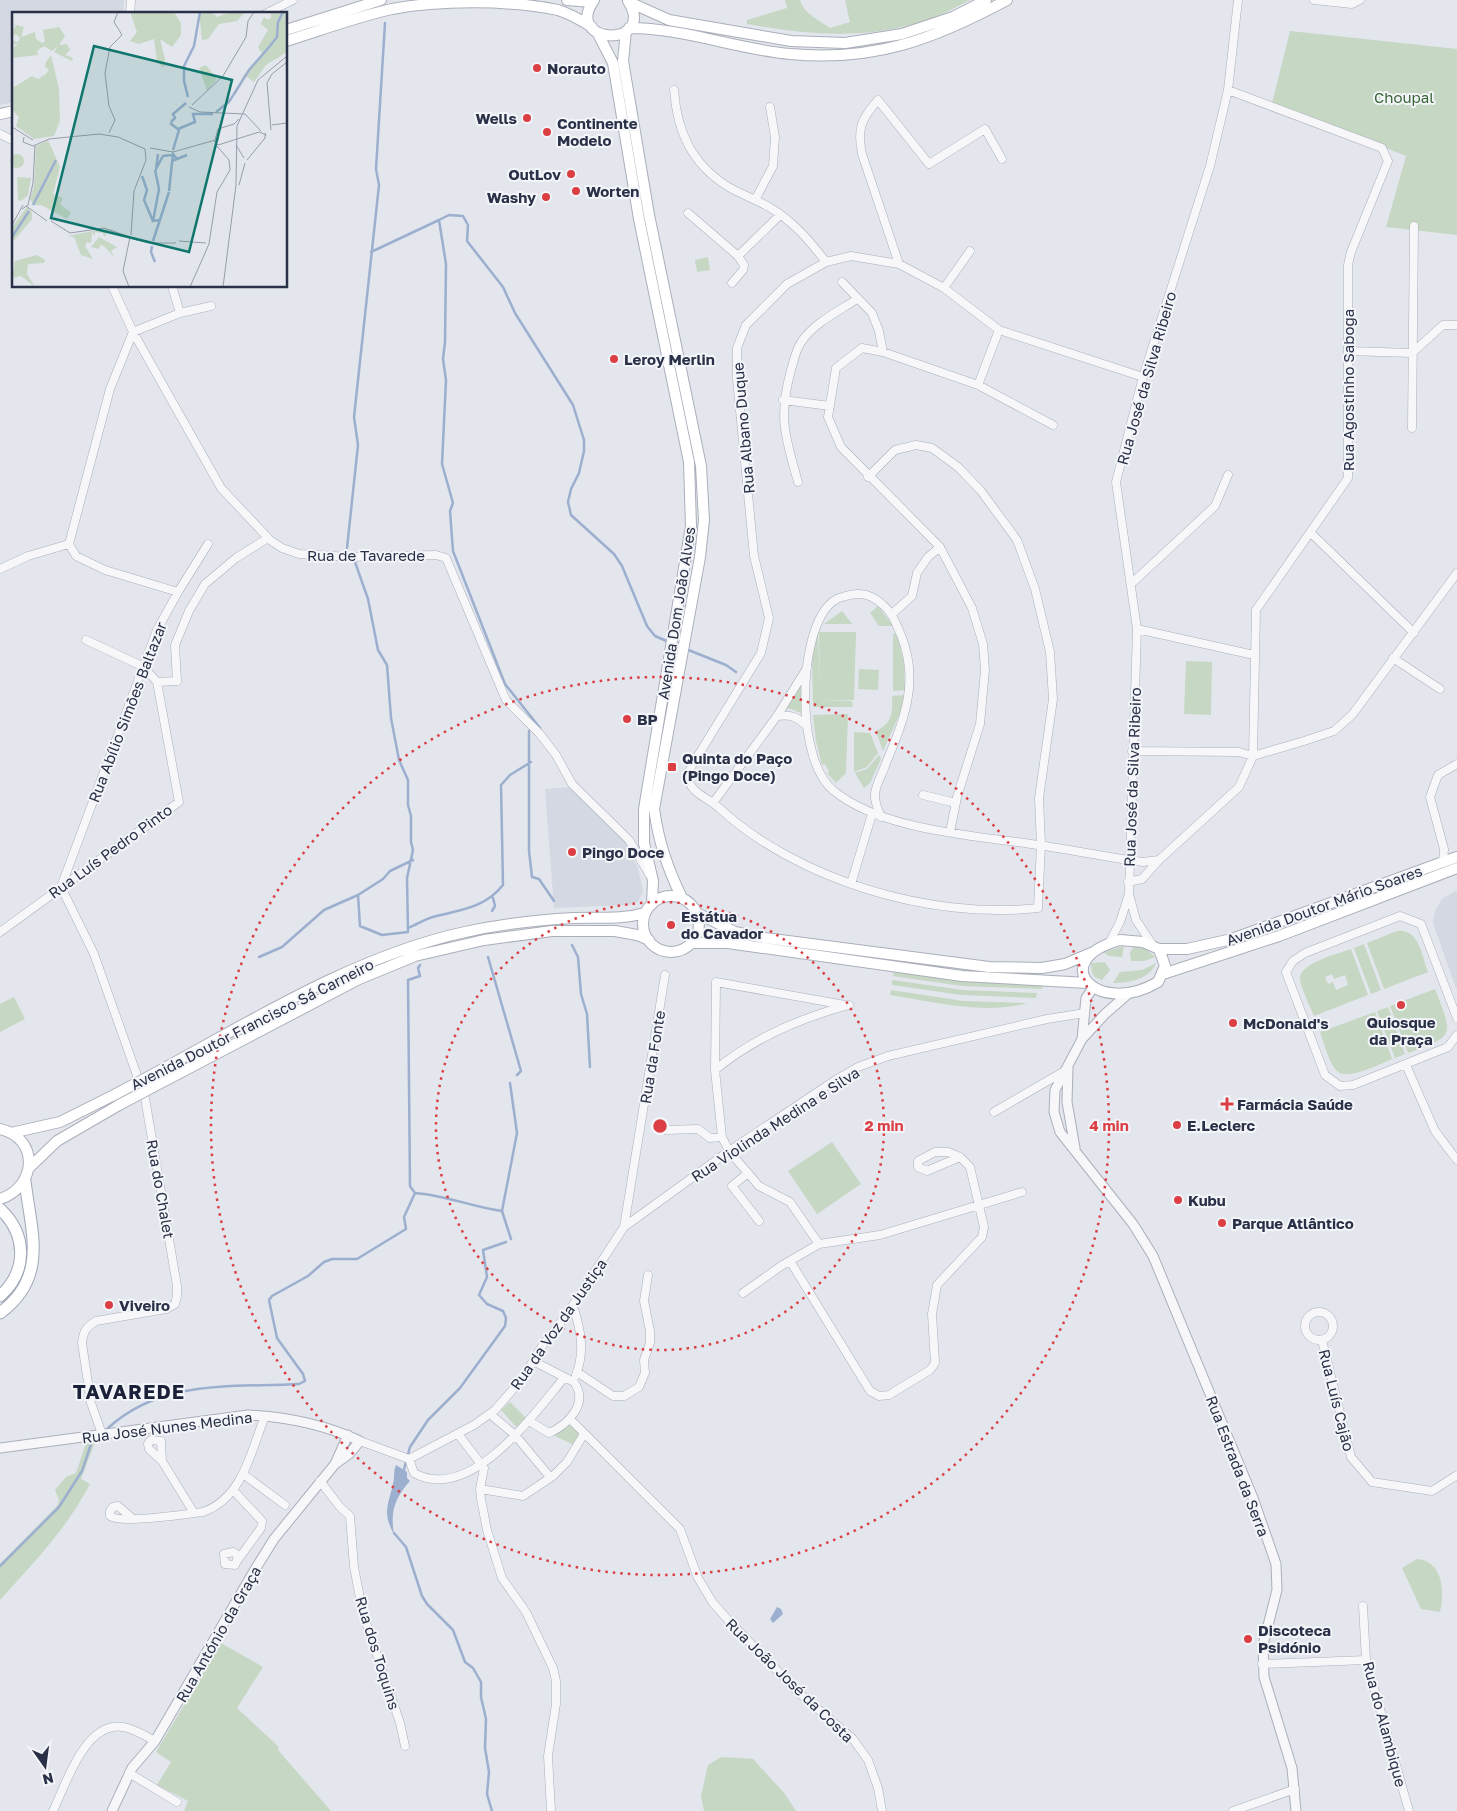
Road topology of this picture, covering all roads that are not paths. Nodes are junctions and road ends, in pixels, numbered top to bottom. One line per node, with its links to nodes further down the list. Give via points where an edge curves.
1 (293, 0): 11 (street)
2 (381, 0): 12 (main road)
3 (567, 0): 9 (main road)
4 (986, 0): 10 (main road, via 953,17 902,34 845,43 791,41 669,20)
5 (1007, 0): 14 (main road, via 958,26 906,46 846,55 789,54 658,28)
6 (1238, 0): 17 (street, Rua José da Silva Ribeiro)
7 (1314, 0): 8 (street, via 1352,4)
8 (1360, 0)
9 (593, 1): 13 (main road, via 588,14)
10 (628, 1): 14 (main road, Avenida Dom João Alves, via 633,15)
11 (269, 12)
12 (288, 29)
13 (594, 29): 14 (main road, via 608,37); 15 (main road, via 574,17 545,7 500,0 442,1 392,8); 89 (main road, Avenida Dom João Alves, via 613,63 638,219 689,462 691,526 644,809 644,844)
14 (627, 29): 94 (main road, Avenida Dom João Alves, via 624,61 649,215 702,466 704,520 700,557 654,809 664,858)
15 (288, 40)
16 (674, 90): 22 (street, via 676,114 686,144 704,168 727,186)
17 (1228, 90): 41 (street, Rua Agostinho Saboga, via 1382,148 1388,161 1349,258); 44 (street, Rua José da Silva Ribeiro, via 1210,166)
18 (770, 106): 22 (street, via 775,137 773,166)
19 (0, 134): 20 (street)
20 (12, 140)
21 (1002, 159): 29 (street, via 985,129 930,164 878,100 868,111 858,136)
22 (755, 200): 24 (street)
23 (688, 213): 27 (street)
24 (780, 215): 27 (street); 28 (street, via 800,229)
25 (1414, 226): 43 (street)
26 (970, 251): 34 (street)
27 (738, 256): 31 (street, via 744,265 743,270)
28 (826, 262): 29 (street, Rua Albano Duque, via 851,256); 78 (street, Rua Albano Duque, via 787,284 746,325 737,348 737,379 754,556 769,618 761,653 687,777 691,789)
29 (899, 264): 34 (street, Rua Albano Duque)
30 (842, 282): 35 (street)
31 (732, 283)
32 (113, 288): 40 (street, Rua de Tavarede)
33 (173, 288): 37 (street)
34 (944, 288): 39 (street, Rua Albano Duque)
35 (857, 299): 42 (street, via 872,313); 46 (street, via 802,341)
36 (211, 306): 37 (street)
37 (180, 313): 40 (street)
38 (1457, 325): 43 (street, via 1444,326)
39 (999, 330): 44 (street, Rua Albano Duque); 45 (street)
40 (133, 332): 54 (street, Rua de Tavarede, via 221,488); 55 (street, via 110,389)
41 (1348, 351): 43 (street); 53 (street, Rua Agostinho Saboga, via 1348,478)
42 (883, 352): 45 (street); 47 (street, via 862,348 836,368)
43 (1412, 353): 49 (street)
44 (1143, 377): 60 (street, Rua José da Silva Ribeiro, via 1116,482)
45 (978, 385): 48 (street)
46 (783, 400): 47 (street); 52 (street, via 784,430)
47 (830, 406): 51 (street, via 828,417 841,447)
48 (1053, 425)
49 (1412, 428)
50 (1228, 475): 60 (street, via 1215,506)
51 (868, 477): 57 (street); 83 (street, via 895,450 916,445 932,448 958,467 981,491 1016,540 1035,589 1050,652 1053,699 1039,798)
52 (798, 482)
53 (1311, 533): 64 (street); 66 (street, Rua Agostinho Saboga, via 1256,610)
54 (268, 538): 70 (street, via 204,584 175,645 177,681); 89 (street, Rua de Tavarede, via 299,554 436,555 446,558 506,700 539,733 572,784 629,840)
55 (70, 544): 58 (street, via 28,556); 61 (street, via 76,556 105,570)
56 (208, 544): 61 (street, Rua Abílio Simões Baltazar)
57 (940, 547): 62 (street, via 917,573 912,596); 79 (street, via 972,608 983,644 985,670 980,724)
58 (0, 569)
59 (1457, 573): 64 (street)
60 (1131, 584): 63 (street, Rua José da Silva Ribeiro)
61 (178, 592): 68 (street, Rua Abílio Simões Baltazar, via 157,630)
62 (892, 614): 69 (street, via 873,596 859,593 839,597 823,613 813,636); 81 (street, via 908,653 909,702 875,794)
63 (1137, 629): 66 (street); 74 (street, Rua José da Silva Ribeiro)
64 (1414, 632): 67 (street)
65 (86, 640): 68 (street)
66 (1254, 655): 75 (street, Rua Agostinho Saboga)
67 (1393, 658): 71 (street); 75 (street, via 1352,715 1334,731)
68 (144, 667): 70 (street); 92 (street, Rua Abílio Simões Baltazar)
69 (807, 668): 72 (street); 73 (street)
70 (157, 682): 92 (street, Rua Luís Pedro Pinto, via 179,802)
71 (1440, 689)
72 (777, 716): 73 (street, via 797,717); 78 (street)
73 (807, 726): 80 (street, via 818,770 832,790)
74 (1132, 751): 75 (street, via 1239,752); 85 (street, Rua José da Silva Ribeiro)
75 (1253, 756): 86 (street, Rua Agostinho Saboga, via 1239,787)
76 (1457, 764): 87 (street, via 1438,775 1430,797 1444,849)
77 (923, 795): 79 (street)
78 (713, 803): 91 (street, via 737,825 783,853)
79 (956, 803): 82 (street)
80 (872, 814): 81 (street); 91 (street)
81 (881, 817): 82 (street)
82 (950, 832): 83 (street)
83 (1041, 845): 85 (street); 91 (street, via 1038,908 986,910 934,906)
84 (1457, 857): 87 (main road, Avenida Doutor Mário Soares)
85 (1128, 860): 86 (street); 90 (street, Rua José da Silva Ribeiro)
86 (1159, 860): 90 (street, Rua Agostinho Saboga, via 1142,879)
87 (1443, 863): 102 (main road, Avenida Doutor Mário Soares, via 1232,940 1187,948)
88 (1457, 868): 104 (main road, Avenida Doutor Mário Soares, via 1279,936)
89 (653, 881): 95 (main road, Avenida Dom João Alves)
90 (1128, 882): 93 (street, Rua José da Silva Ribeiro)
91 (851, 884)
92 (61, 887): 98 (street, Rua Luís Pedro Pinto); 149 (street, Rua do Chalet, via 94,954 145,1098 177,1286 175,1304 166,1309 96,1321 83,1334 91,1403)
93 (1128, 894): 101 (street, Rua José da Silva Ribeiro); 102 (street, Rua José da Silva Ribeiro, via 1136,920)
94 (682, 898): 95 (main road, via 666,896); 97 (main road)
95 (652, 904): 96 (main road)
96 (646, 913): 99 (main road, via 644,932); 118 (main road, Avenida Doutor Francisco Sá Carneiro, bridge, via 616,919 524,921 412,946 353,968 60,1122)
97 (697, 913): 100 (main road, via 699,929); 103 (main road, via 735,932 766,938 990,967 1042,968 1065,964)
98 (0, 932)
99 (649, 940): 100 (main road, via 664,950 673,951); 124 (main road, Avenida Doutor Francisco Sá Carneiro, bridge, via 615,931 552,931 491,938 415,956 359,979 120,1105 58,1141)
100 (691, 943): 106 (main road, via 728,944 975,977)
101 (1109, 944): 102 (main road, via 1132,940); 103 (main road)
102 (1156, 947): 104 (main road, via 1165,966)
103 (1091, 953): 106 (main road, via 1083,969)
104 (1163, 974): 107 (main road, via 1158,982)
105 (665, 975): 132 (street, Rua da Fonte)
106 (1090, 985): 107 (main road, via 1105,993); 108 (street)
107 (1129, 993): 111 (street)
108 (1085, 1013): 111 (street); 121 (street, Rua Violinda Medina e Silva, via 888,1056 858,1067)
109 (1457, 1018): 112 (street, via 1421,924 1400,916 1293,961 1286,972 1325,1075 1340,1086 1353,1085)
110 (1457, 1034): 112 (street, via 1448,1047)
111 (1082, 1039): 113 (street, Rua Estrada da Serra)
112 (1406, 1065): 123 (street, via 1434,1131)
113 (1066, 1069): 115 (street); 120 (street, Rua Estrada da Serra, via 1067,1102); 120 (street, Rua Estrada da Serra, via 1056,1090 1054,1112 1060,1132)
114 (715, 1070): 114 (street, via 770,1034 810,1016 849,1005 716,982); 119 (street)
115 (994, 1112)
116 (0, 1129): 118 (main road)
117 (665, 1130): 119 (street, via 698,1129 710,1138)
118 (11, 1133): 124 (main road, via 26,1148)
119 (722, 1138): 121 (street)
120 (1075, 1150): 172 (street, Rua Estrada da Serra, via 1133,1224 1153,1256 1253,1498 1276,1564 1277,1590 1263,1645)
121 (729, 1151): 125 (street); 132 (street, Rua Violinda Medina e Silva)
122 (960, 1157): 122 (street, via 948,1152 935,1152 918,1161 918,1167 927,1171); 129 (street, via 970,1167)
123 (1457, 1160)
124 (29, 1168): 126 (main road)
125 (748, 1173): 131 (street, via 732,1186); 133 (street, via 759,1186 790,1202)
126 (25, 1181): 128 (main road, via 19,1189); 139 (main road, via 34,1233 34,1260 22,1291)
127 (1022, 1192): 129 (street)
128 (0, 1199)
129 (979, 1206): 133 (street, via 880,1235); 134 (street, via 984,1227 982,1237 937,1285 932,1314 935,1363 930,1370 888,1395 870,1392)
130 (0, 1209): 137 (main road, via 9,1217 22,1243 19,1268)
131 (759, 1221)
132 (624, 1227): 138 (street, Rua da Voz da Justiça)
133 (819, 1244): 134 (street)
134 (790, 1261): 136 (street)
135 (648, 1275): 142 (street, via 644,1301 650,1343 639,1387 624,1396 613,1396)
136 (743, 1293)
137 (0, 1296)
138 (573, 1306): 141 (street, Rua da Voz da Justiça); 142 (street, via 582,1348)
139 (0, 1313)
140 (1322, 1340): 161 (street, Rua Luís Cajão, via 1351,1457 1372,1482 1432,1491)
141 (533, 1360): 143 (street); 145 (street, Rua da Voz da Justiça, via 523,1378)
142 (577, 1372): 144 (street)
143 (564, 1378): 144 (street); 148 (street)
144 (574, 1382): 147 (street, via 580,1400)
145 (490, 1414): 150 (street, Rua da Voz da Justiça); 153 (street)
146 (265, 1416): 149 (street, Rua José Nunes Medina, via 248,1415); 152 (street, Rua José Nunes Medina, via 284,1416); 160 (street)
147 (570, 1419): 148 (street, via 549,1433); 151 (street, Rua João José da Costa)
148 (529, 1421): 153 (street)
149 (102, 1434): 155 (street, Rua José Nunes Medina)
150 (458, 1434): 156 (street, Rua da Voz da Justiça); 159 (street)
151 (584, 1434): 162 (street, via 567,1462); 181 (street, Rua João José da Costa, via 680,1529 698,1578 713,1603 800,1694 853,1739 868,1760)
152 (348, 1435): 154 (street, Rua José Nunes Medina); 158 (street, Rua António da Graça)
153 (515, 1435): 159 (street); 162 (street)
154 (360, 1441): 156 (street); 158 (street, Rua António da Graça)
155 (0, 1448)
156 (409, 1459): 159 (street, via 414,1473 435,1481 457,1476)
157 (162, 1461): 167 (street)
158 (335, 1464): 163 (street, Rua António da Graça)
159 (482, 1464): 164 (street, via 484,1474)
160 (243, 1474): 165 (street); 166 (street)
161 (1457, 1475)
162 (550, 1477): 164 (street, via 523,1496)
163 (320, 1481): 173 (street, Rua António da Graça, via 274,1539); 174 (street, Rua dos Toquins, via 350,1516 354,1567 363,1614)
164 (480, 1490): 180 (street, via 487,1530 502,1578 526,1612 556,1681 548,1756)
165 (234, 1491): 167 (street, via 210,1510); 169 (street, via 262,1521 261,1528)
166 (285, 1506)
167 (194, 1513): 168 (street)
168 (133, 1519)
169 (238, 1561)
170 (1363, 1606): 171 (street, Rua do Alambique)
171 (1366, 1660): 172 (street); 184 (street, Rua do Alambique)
172 (1262, 1664): 176 (street, Rua Estrada da Serra)
173 (156, 1741): 175 (street, Rua António da Graça); 178 (street, via 122,1727 99,1732 89,1741)
174 (405, 1746)
175 (129, 1773): 177 (street); 179 (street, Rua António da Graça)
176 (1295, 1789): 182 (street); 183 (street, Rua Estrada da Serra)
177 (177, 1802)
178 (53, 1811)
179 (112, 1811)
180 (551, 1811)
181 (882, 1811)
182 (1233, 1811)
183 (1296, 1811)
184 (1409, 1811)

